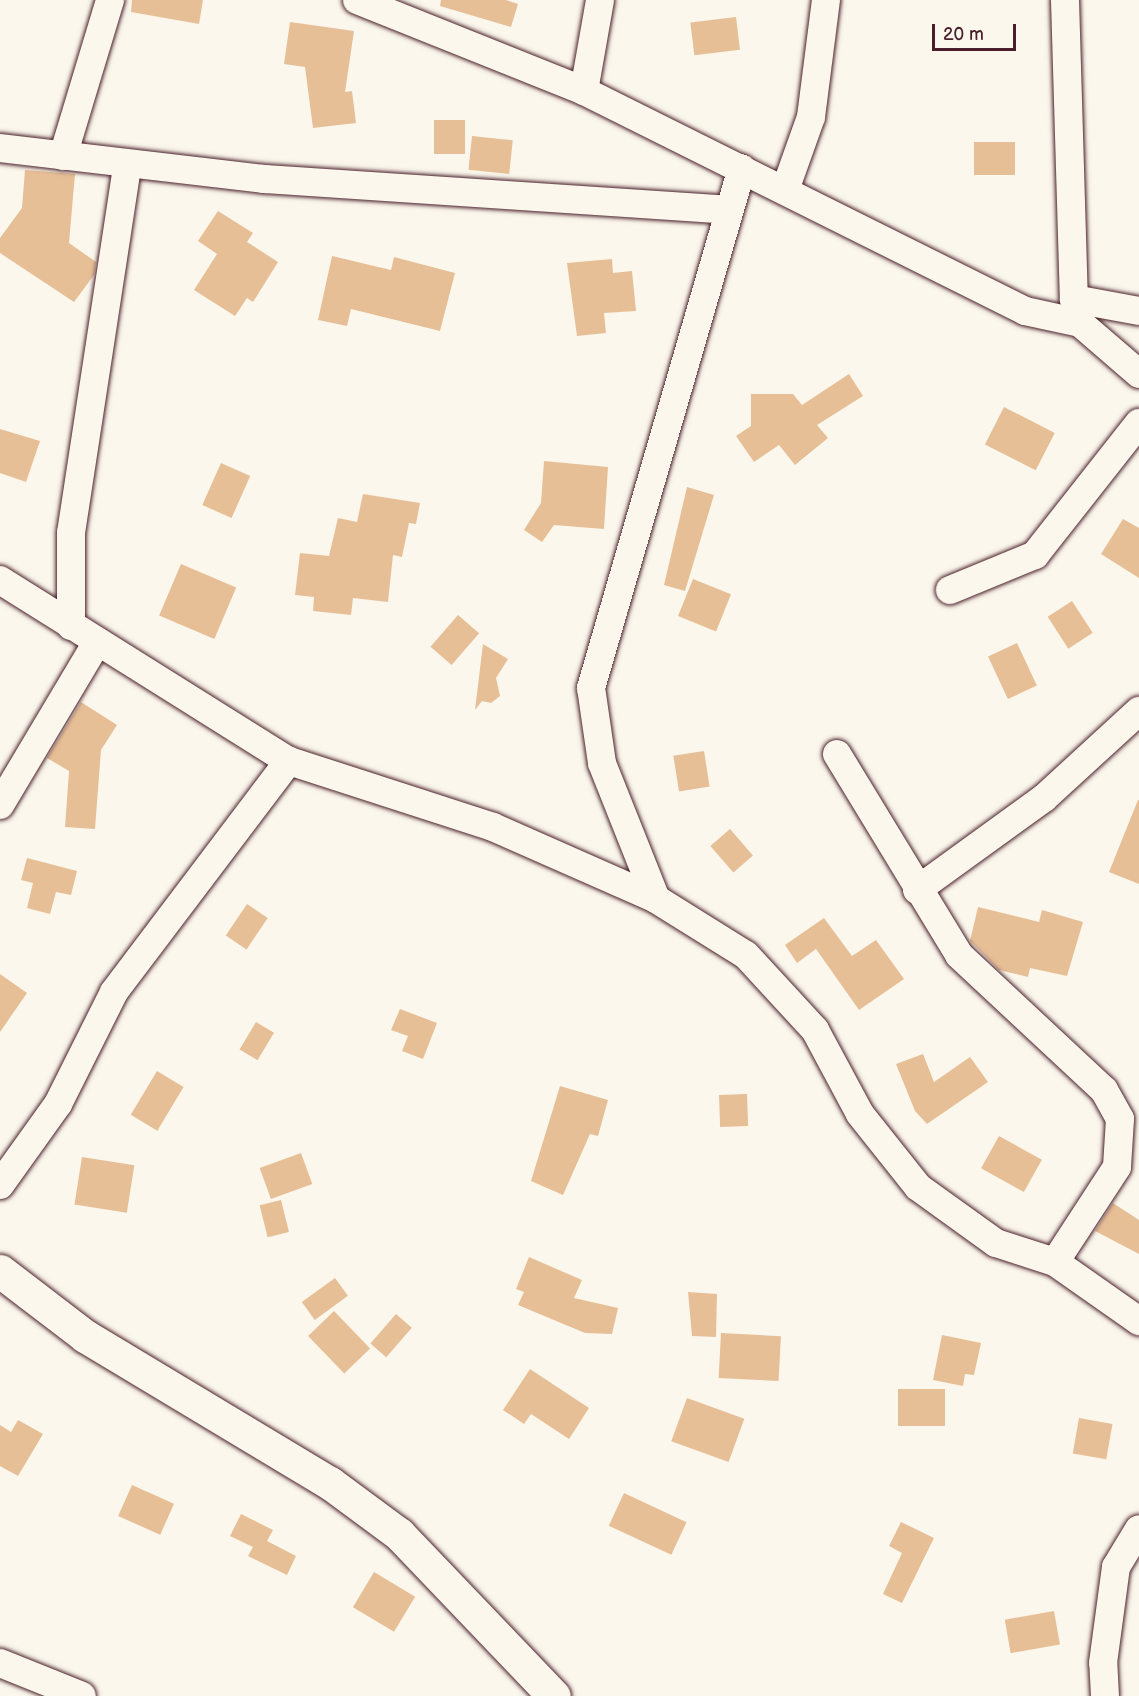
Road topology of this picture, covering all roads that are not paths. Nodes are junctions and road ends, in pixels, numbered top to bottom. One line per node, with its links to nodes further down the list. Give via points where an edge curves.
1 (110, 0): 8 (street)
2 (357, 0): 6 (street)
3 (600, 0): 6 (street)
4 (826, 0): 11 (street, via 811,117)
5 (1065, 0): 13 (street)
6 (584, 91): 10 (street)
7 (0, 148): 8 (street)
8 (63, 156): 9 (street)
9 (127, 165): 12 (street, via 459,195); 19 (street, via 70,533)
10 (742, 168): 11 (street); 12 (street)
11 (785, 190): 13 (street, via 1025,311)
12 (729, 210): 26 (street, via 591,687 602,763)
13 (1077, 311): 14 (street); 15 (street)
14 (1139, 311)
15 (1139, 374)
16 (1139, 423): 18 (street, via 1035,555)
17 (0, 580): 19 (street)
18 (950, 590)
19 (71, 626): 20 (street)
20 (97, 642): 23 (street); 24 (street)
21 (1139, 711): 25 (street, via 1044,798)
22 (837, 754): 25 (street)
23 (289, 761): 26 (street, via 493,827); 27 (street, via 114,993 58,1104)
24 (0, 805)
25 (917, 890): 28 (street, via 959,955 1104,1090 1120,1119 1117,1167)
26 (656, 899): 28 (street, via 746,955 815,1030 860,1114 918,1187 996,1243)
27 (0, 1185)
28 (1055, 1262): 30 (street)
29 (0, 1271): 34 (street, via 85,1336 330,1483 399,1534)
30 (1139, 1321)
31 (1139, 1529): 35 (street, via 1116,1568 1103,1663)
32 (3, 1671): 33 (street)
33 (82, 1696)
34 (555, 1696)
35 (1105, 1696)

